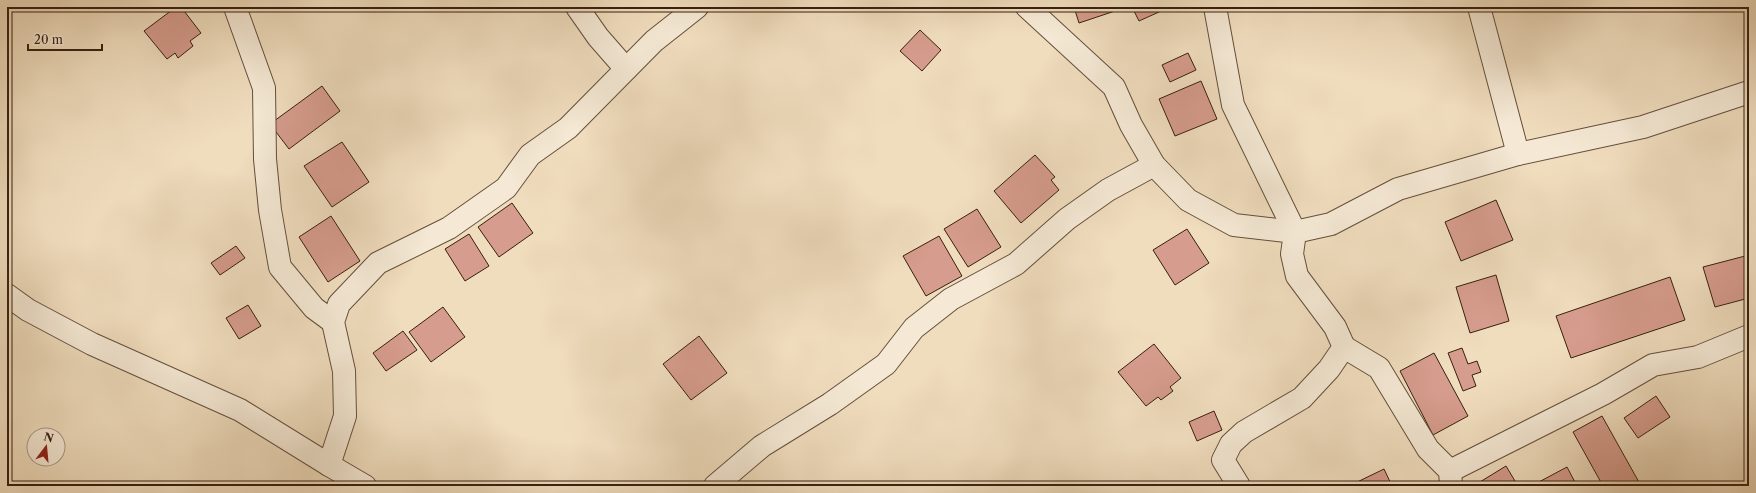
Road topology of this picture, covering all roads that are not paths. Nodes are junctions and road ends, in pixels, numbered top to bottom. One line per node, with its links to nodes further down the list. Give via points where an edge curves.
1 (235, 7): 13 (street, via 264,88 265,159 269,203 280,267 314,308)
2 (576, 7): 7 (street)
3 (697, 7): 7 (street, via 654,41)
4 (1027, 7): 10 (street, via 1114,87 1131,125)
5 (1215, 7): 11 (street, via 1233,104)
6 (1479, 7): 9 (street)
7 (626, 69): 13 (street, via 568,128 530,155 506,188 449,228 378,263 339,304)
8 (1749, 92): 9 (street, via 1643,127)
9 (1518, 154): 11 (street, via 1398,189 1331,224)
10 (1154, 164): 11 (street, via 1188,200 1234,225); 19 (street, via 1108,190 1067,219 1016,264 951,298 914,328 886,364 830,404 762,446)
11 (1295, 232): 15 (street, via 1292,254 1298,276 1335,327)
12 (7, 295): 16 (street, via 28,310 92,344 240,410)
13 (333, 322): 16 (street, via 344,371 345,416)
14 (1749, 336): 17 (street, via 1698,357 1653,365)
15 (1344, 347): 17 (street, via 1379,368 1428,449); 20 (street, via 1329,369 1302,398 1244,432 1231,444 1224,460)
16 (329, 465): 18 (street)
17 (1451, 479)
18 (365, 486)
19 (715, 486)
20 (1239, 486)

